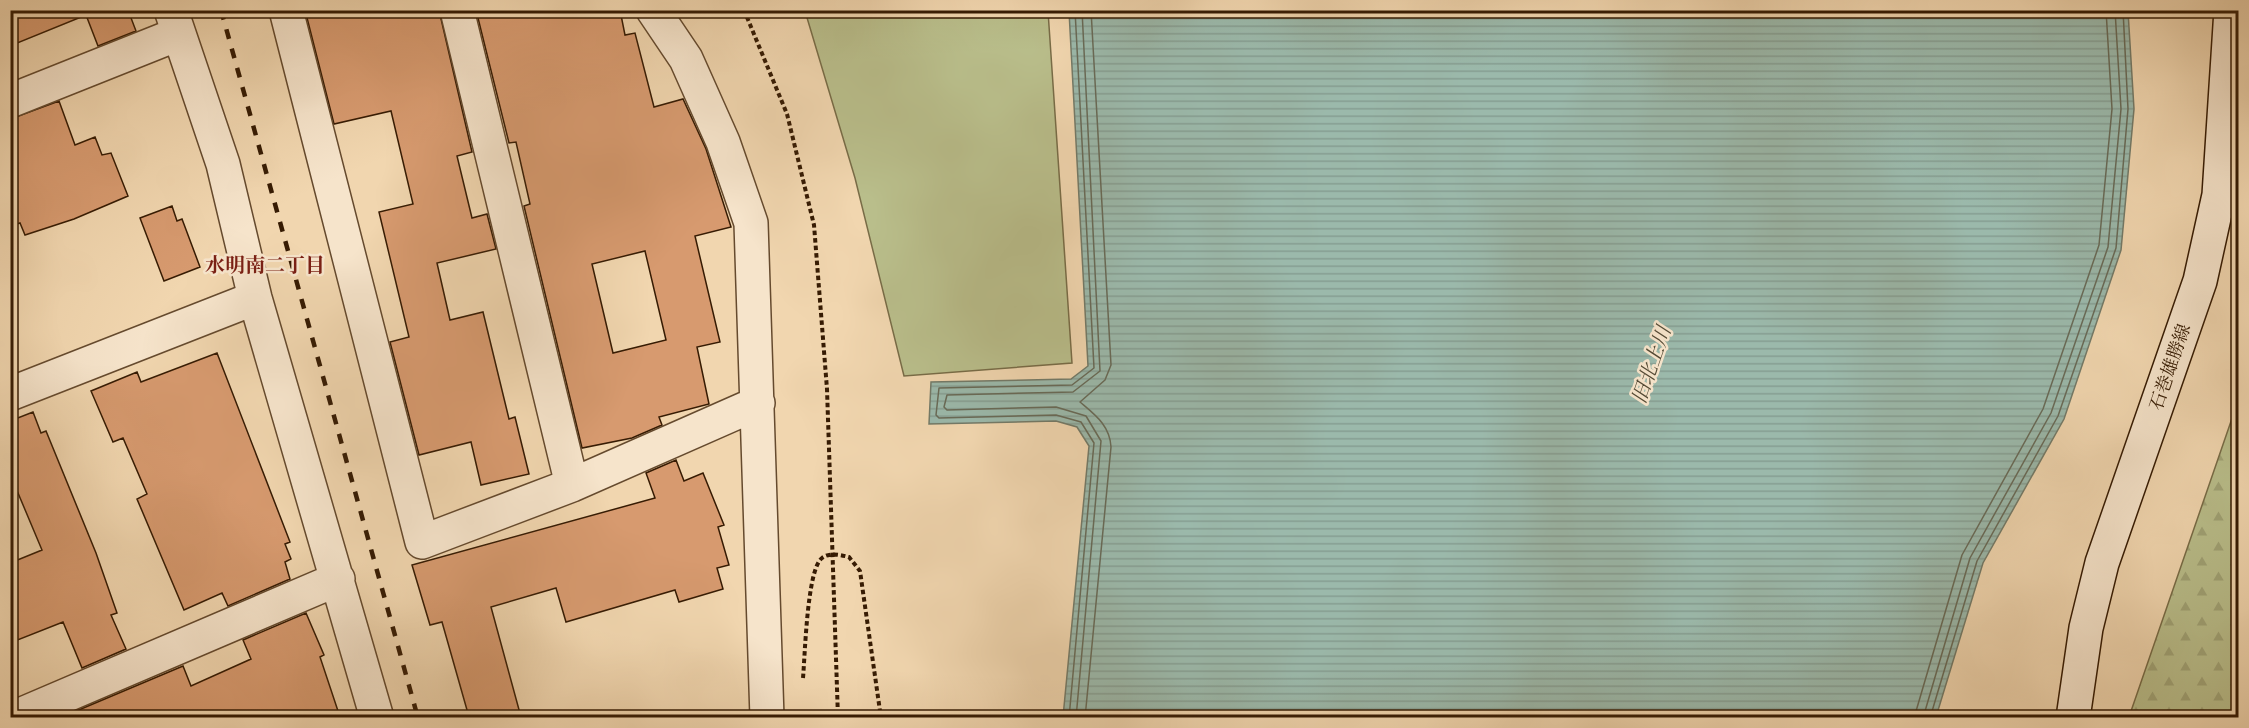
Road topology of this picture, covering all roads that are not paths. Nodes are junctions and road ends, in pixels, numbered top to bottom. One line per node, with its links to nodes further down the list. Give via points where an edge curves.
1 (285, 10): 10 (street, via 422,542)
2 (457, 10): 10 (street)
3 (653, 10): 9 (street, via 686,59 723,142 751,223)
4 (2231, 10): 15 (street, 石巻雄勝線, via 2219,195 2200,280 2102,563 2086,628)
5 (174, 22): 6 (street); 7 (street, via 223,164)
6 (10, 101)
7 (255, 297): 8 (street); 11 (street)
8 (10, 394)
9 (758, 403): 10 (street); 14 (street)
10 (572, 485)
11 (338, 579): 12 (street); 13 (street)
12 (13, 717)
13 (377, 717)
14 (767, 717)
15 (2073, 717)

